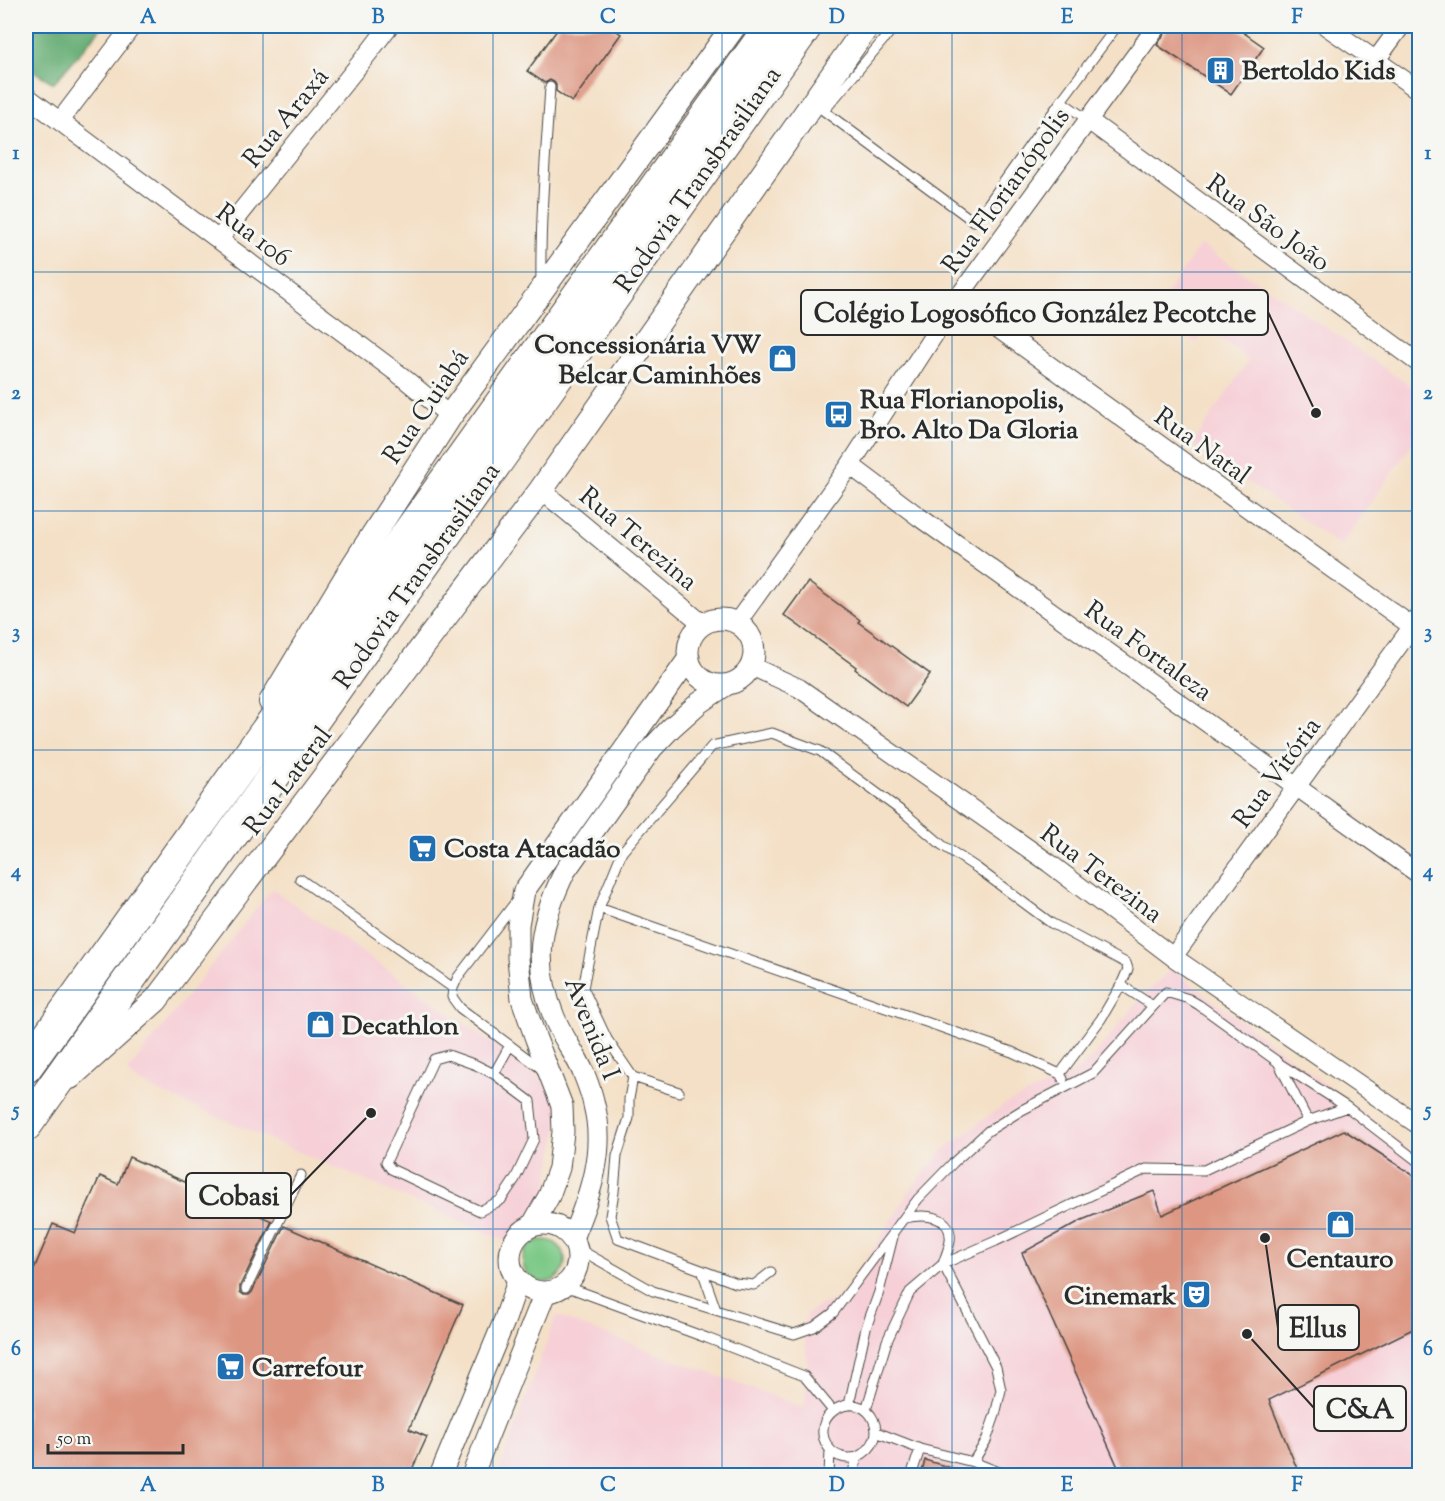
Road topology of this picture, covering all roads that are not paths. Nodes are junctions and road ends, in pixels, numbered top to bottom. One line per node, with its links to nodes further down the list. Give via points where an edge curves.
1 (132, 26): 17 (street)
2 (389, 26): 18 (street, Rua Araxá)
3 (734, 26): 19 (main road, Rua Cuiabá)
4 (867, 26): 24 (main road, Rua Lateral)
5 (895, 26): 15 (lane, via 824,111 973,221 978,220)
6 (1117, 26): 15 (lane)
7 (1157, 26): 16 (street, Rua Florianópolis)
8 (1326, 26): 11 (street)
9 (1401, 26): 11 (street)
10 (797, 28): 32 (highway, Rodovia Transbrasiliana); 51 (highway, Rodovia Transbrasiliana)
11 (1376, 60): 13 (street)
12 (550, 87): 19 (lane)
13 (1419, 91)
14 (26, 96): 17 (street, Rua 106)
15 (1060, 102): 16 (lane)
16 (1088, 120): 20 (street, Rua Florianópolis); 21 (street, Rua São João)
17 (60, 121): 18 (street, Rua 106)
18 (219, 239): 22 (street, Rua 106)
19 (541, 291): 22 (main road, Rua Cuiabá)
20 (957, 299): 23 (street, Rua Florianópolis); 27 (street, Rua Natal)
21 (1419, 364)
22 (450, 416): 32 (main road, Rua Cuiabá, via 355,562)
23 (850, 465): 25 (street, Rua Florianópolis); 31 (street, Rua Fortaleza)
24 (541, 490): 26 (street, Rua Terezina); 51 (main road, Rua Lateral, via 156,1000)
25 (736, 624): 26 (street, via 720,620); 29 (street, via 752,642)
26 (704, 625): 28 (street, via 693,633)
27 (1417, 625): 31 (street, Rua Vitória)
28 (689, 658): 30 (street, via 692,668 706,682); 35 (street, Avenida I)
29 (752, 666): 30 (street); 37 (street, Rua Terezina, via 799,688 1049,863)
30 (726, 685): 59 (street, Avenida I, via 699,703 652,748 565,872 545,921 540,953 544,987 555,1018 584,1073 595,1106 599,1143)
31 (1297, 787): 33 (street, Rua Fortaleza); 37 (street, Rua Vitória)
32 (190, 837): 43 (highway, Rodovia Transbrasiliana)
33 (1419, 875)
34 (300, 879): 39 (lane)
35 (524, 891): 39 (lane); 46 (street, Avenida I, via 518,924 522,999)
36 (599, 908): 38 (lane, via 622,852 712,746 772,733 820,751 1051,923 1126,963 1128,969); 45 (lane, via 1012,1052); 47 (lane, via 583,988 607,1040)
37 (1173, 957): 53 (street, Rua Terezina)
38 (1121, 985): 40 (lane); 45 (lane)
39 (453, 988): 41 (lane, via 452,997 460,1008)
40 (1153, 1006): 42 (lane, via 1166,992 1189,999); 48 (lane, via 1093,1073)
41 (510, 1046): 44 (lane); 46 (lane)
42 (1278, 1062): 50 (lane); 52 (lane)
43 (26, 1067)
44 (494, 1074): 44 (lane, via 530,1101 534,1139 501,1200 480,1211 391,1169 386,1162 434,1059 448,1055)
45 (1060, 1074): 48 (lane)
46 (550, 1075): 57 (street, Avenida I, via 562,1106 559,1168)
47 (633, 1077): 49 (lane); 61 (lane, via 629,1118 616,1156 610,1216 618,1239)
48 (1067, 1086): 56 (lane, via 988,1131 918,1199)
49 (679, 1092)
50 (1347, 1107): 52 (lane); 54 (lane)
51 (32, 1115)
52 (1308, 1120): 60 (lane, via 1204,1170 1146,1169)
53 (1419, 1126)
54 (1419, 1163)
55 (301, 1175): 64 (lane)
56 (904, 1218): 58 (lane); 60 (lane, via 930,1215 946,1224 950,1241)
57 (532, 1226): 59 (street, via 554,1225); 63 (street, via 522,1231 510,1250 509,1261)
58 (894, 1232): 66 (lane, via 833,1313 814,1327 794,1334); 67 (lane)
59 (575, 1243): 65 (street, via 577,1269 572,1278); 66 (lane, via 653,1291)
60 (943, 1264): 68 (lane, via 910,1292 887,1341); 74 (lane, via 996,1367 1001,1390 986,1441)
61 (702, 1270): 62 (lane, via 736,1283 754,1285); 66 (lane)
62 (771, 1272)
63 (518, 1281): 65 (street, via 535,1292); 75 (street)
64 (246, 1289)
65 (555, 1289): 69 (lane, via 707,1338 804,1376); 76 (street)
66 (716, 1310)
67 (849, 1405): 68 (lane); 69 (lane)
68 (866, 1410): 70 (lane, via 874,1419)
69 (833, 1411): 72 (lane, via 824,1424 823,1434)
70 (876, 1432): 71 (lane); 73 (lane, via 871,1448)
71 (920, 1449): 74 (lane); 79 (lane)
72 (830, 1450): 73 (lane, via 838,1456); 77 (lane)
73 (857, 1457): 78 (lane)
74 (973, 1462): 80 (lane)
75 (440, 1476)
76 (472, 1476)
77 (830, 1476)
78 (852, 1476)
79 (911, 1476)
80 (1009, 1476)

